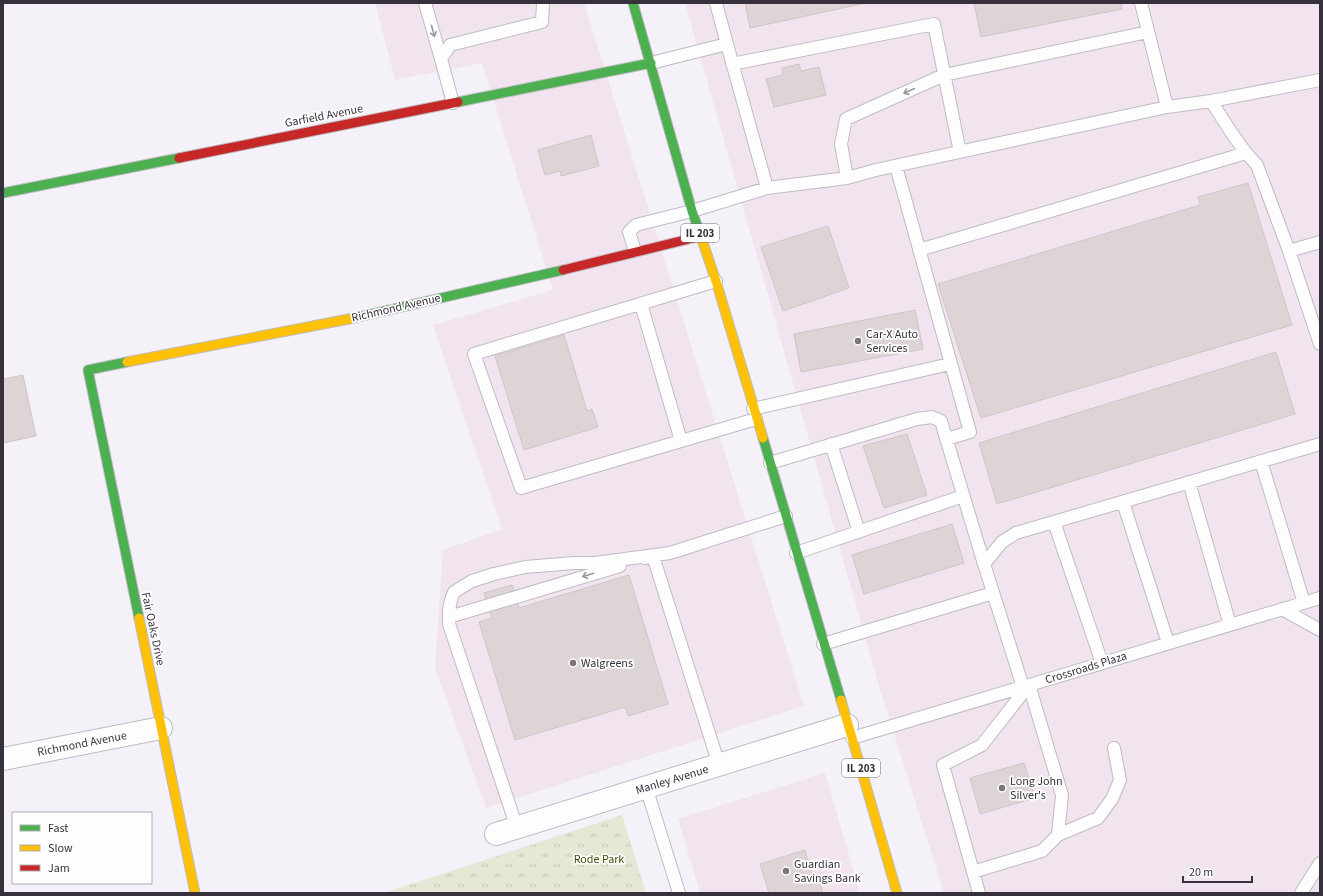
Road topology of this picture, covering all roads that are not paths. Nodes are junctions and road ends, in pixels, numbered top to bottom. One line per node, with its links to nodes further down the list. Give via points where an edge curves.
1 (425, 3): 8 (lane, one-way to 8)
2 (544, 3): 8 (lane, via 542,22 450,45)
3 (633, 3): 9 (street, IL 203)
4 (716, 3): 7 (lane)
5 (1141, 3): 6 (lane)
6 (1148, 32): 11 (lane); 15 (lane)
7 (727, 44): 9 (lane); 10 (lane)
8 (441, 59): 14 (lane)
9 (651, 63): 14 (street, Garfield Avenue); 22 (street, IL 203)
10 (732, 64): 11 (lane, via 934,24); 20 (lane)
11 (944, 75): 16 (lane); 19 (lane, one-way to 19, via 846,119 841,144)
12 (1320, 80): 13 (lane)
13 (1211, 101): 15 (lane); 17 (lane)
14 (453, 103): 21 (street, Garfield Avenue)
15 (1167, 107): 16 (lane)
16 (960, 152): 18 (lane)
17 (1246, 153): 25 (lane); 26 (lane, via 1257,165)
18 (896, 166): 19 (lane); 25 (lane)
19 (847, 178): 20 (lane)
20 (767, 188): 22 (lane)
21 (3, 193)
22 (692, 211): 23 (street, IL 203); 27 (lane, via 636,225 629,232)
23 (701, 236): 27 (street, Richmond Avenue); 28 (street, IL 203)
24 (1320, 242): 26 (lane)
25 (919, 250): 32 (lane)
26 (1289, 251): 30 (lane)
27 (635, 252): 33 (street, Richmond Avenue, via 357,317)
28 (716, 281): 29 (lane); 34 (street, IL 203)
29 (641, 304): 36 (lane); 36 (lane, via 474,354 521,488)
30 (1316, 322): 31 (lane)
31 (1320, 344)
32 (950, 364): 34 (lane); 35 (lane, via 970,432)
33 (88, 370): 61 (street, Fair Oaks Drive)
34 (755, 414): 36 (lane); 40 (street, IL 203)
35 (947, 439): 37 (lane, via 941,421 932,417); 42 (lane)
36 (681, 441)
37 (831, 444): 40 (lane); 46 (lane)
38 (1320, 444): 39 (lane)
39 (1261, 461): 41 (lane); 52 (lane)
40 (770, 463): 44 (street, IL 203)
41 (1189, 482): 43 (lane); 55 (lane)
42 (963, 496): 46 (lane); 49 (lane)
43 (1123, 502): 45 (lane); 57 (lane)
44 (786, 516): 47 (street, IL 203); 48 (lane, via 670,553)
45 (1054, 522): 49 (lane, via 1016,533 1002,542); 59 (lane)
46 (859, 532): 47 (lane)
47 (796, 553): 58 (street, IL 203)
48 (652, 556): 54 (lane, one-way to 54); 54 (lane, via 595,563 525,567 494,574 472,581 454,592); 65 (lane)
49 (984, 564): 50 (lane)
50 (993, 593): 58 (lane); 60 (lane)
51 (1320, 598): 52 (lane, Crossroads Plaza)
52 (1304, 603): 53 (lane, Crossroads Plaza)
53 (1282, 609): 55 (lane, Crossroads Plaza); 56 (lane)
54 (449, 617): 67 (lane, via 449,624)
55 (1230, 625): 57 (lane, Crossroads Plaza)
56 (1320, 630)
57 (1168, 643): 59 (lane, Crossroads Plaza)
58 (823, 644): 62 (street, IL 203)
59 (1102, 663): 60 (lane, Crossroads Plaza)
60 (1026, 686): 62 (lane, Crossroads Plaza); 69 (lane, via 1062,795); 71 (lane, via 982,745 943,765)
61 (161, 728): 64 (street, Richmond Avenue); 72 (street, Fair Oaks Drive)
62 (850, 731): 65 (street, Manley Avenue); 74 (street, IL 203)
63 (1114, 748): 69 (lane, via 1120,780 1112,799 1098,818)
64 (3, 759)
65 (720, 765): 66 (street, Manley Avenue)
66 (646, 788): 67 (street, Manley Avenue); 73 (lane)
67 (517, 828): 68 (street, Manley Avenue)
68 (496, 834)
69 (1058, 835): 71 (lane, via 1042,851)
70 (1320, 863): 76 (lane)
71 (973, 872): 75 (lane)
72 (195, 893)
73 (679, 893)
74 (897, 893)
75 (979, 893)
76 (1301, 893)

